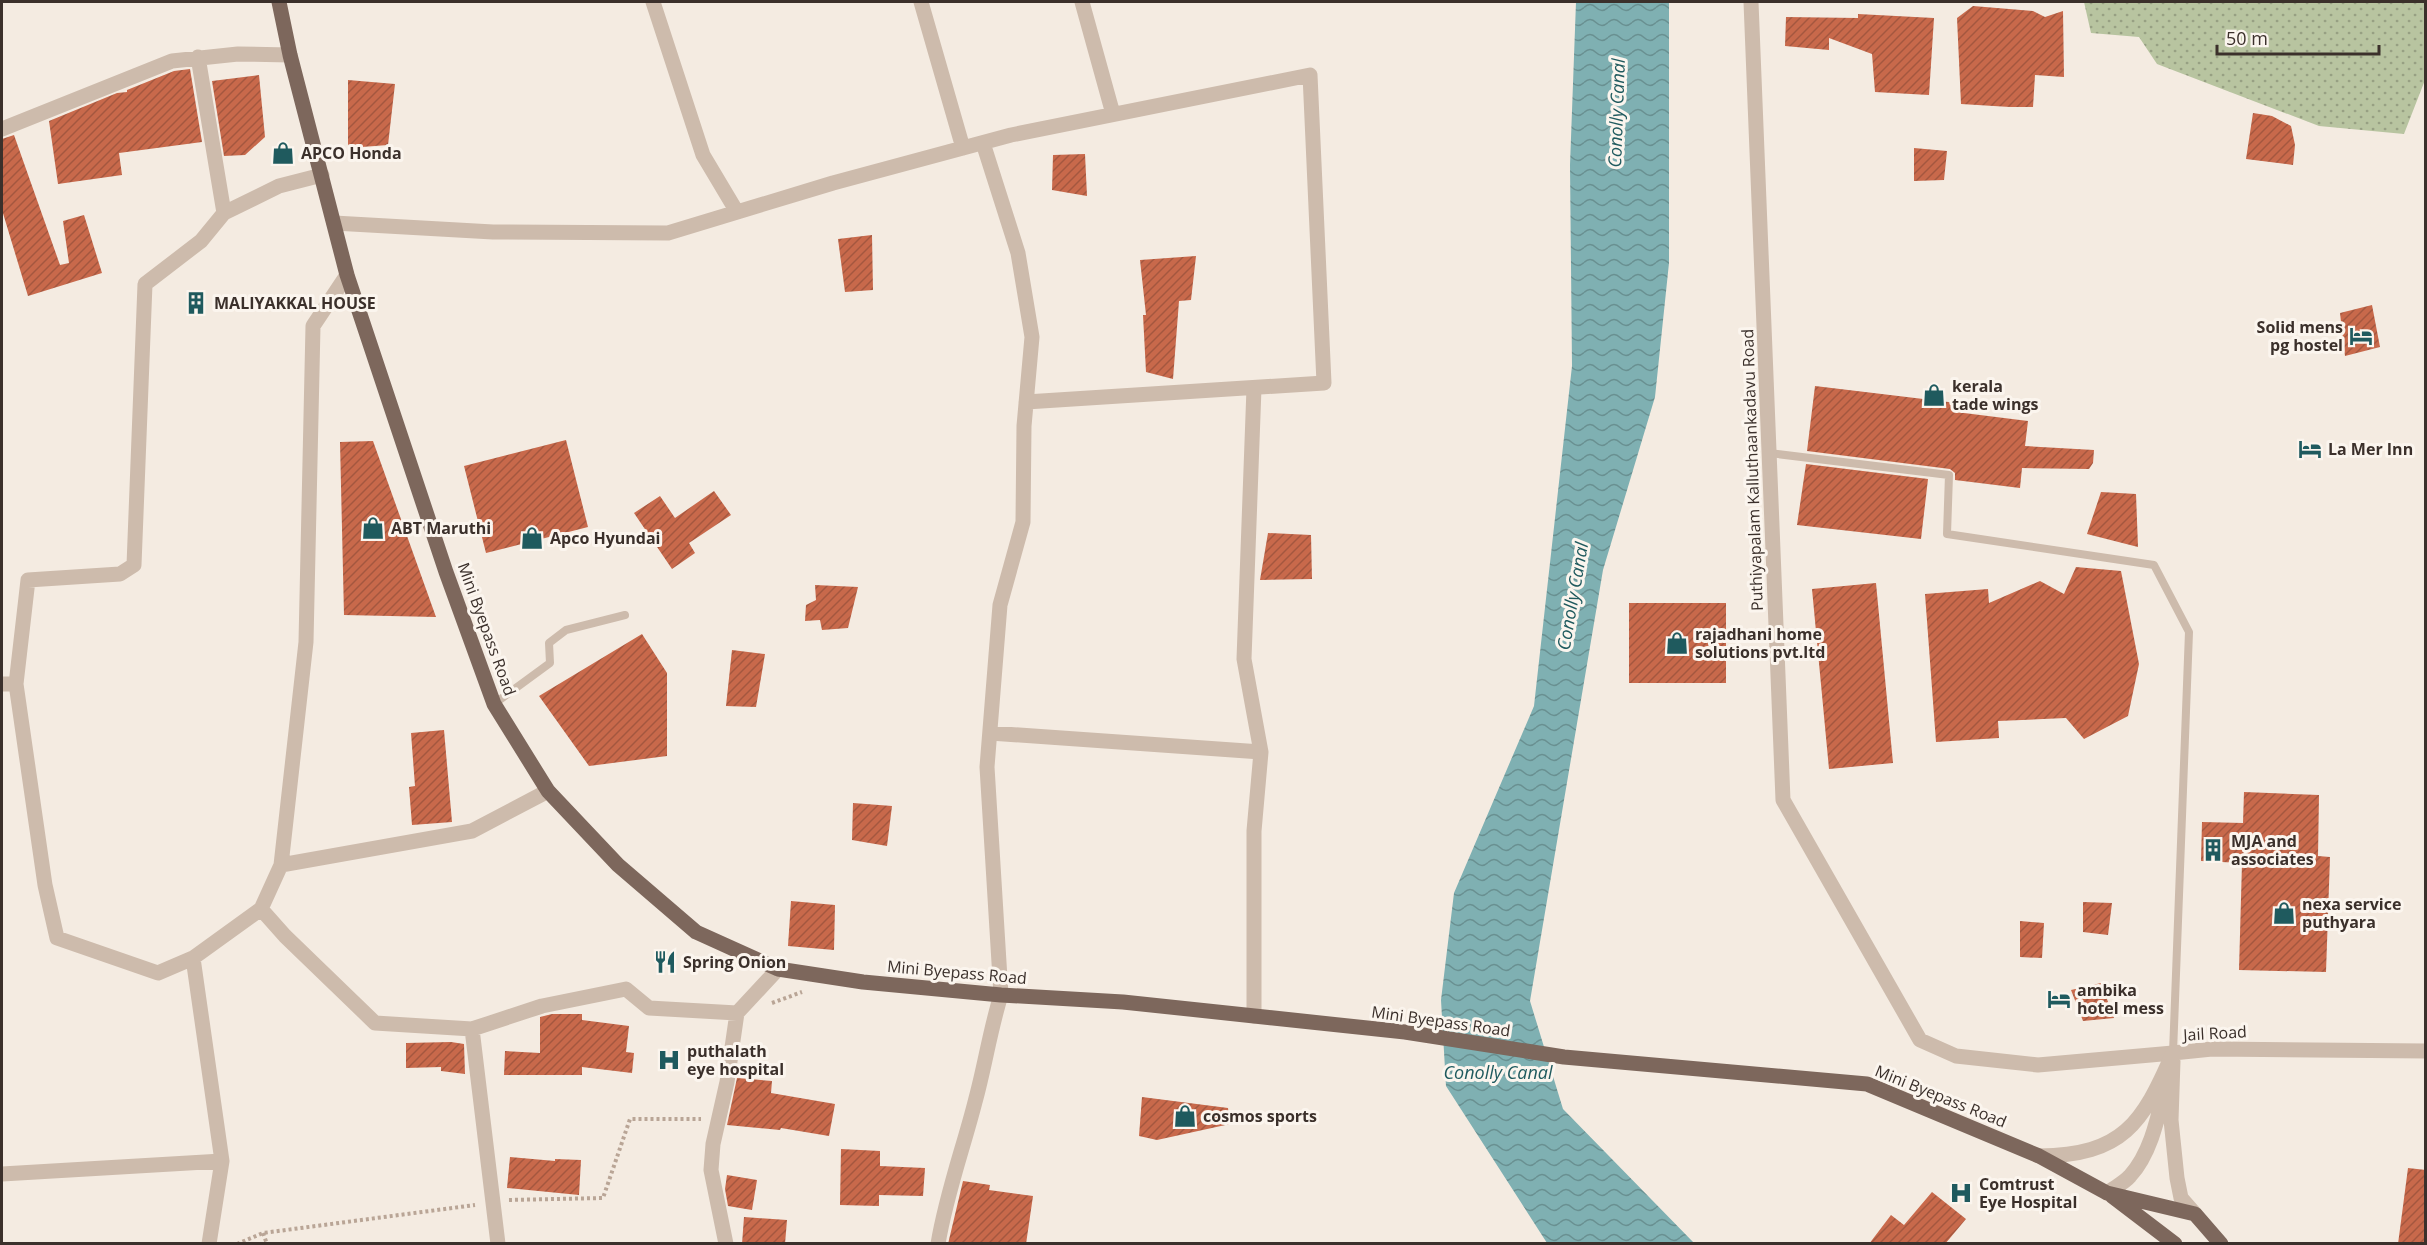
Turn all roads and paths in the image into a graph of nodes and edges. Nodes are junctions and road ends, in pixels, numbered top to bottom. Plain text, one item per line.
1 (279, 2) edge
2 (653, 2) edge
3 (921, 2) edge
4 (1082, 2) edge
5 (1751, 2) edge
6 (290, 55) junction
7 (198, 57) junction
8 (1113, 114) junction
9 (2, 129) edge
10 (983, 143) junction
11 (963, 148) junction
12 (322, 175) junction
13 (737, 212) junction
14 (224, 213) junction
15 (334, 223) junction
16 (347, 275) junction
17 (1254, 388) junction
18 (1026, 402) junction
19 (1769, 453) junction
20 (625, 615) dead end
21 (9, 684) edge
22 (494, 704) junction
23 (990, 733) junction
24 (1261, 752) junction
25 (548, 791) junction
26 (281, 865) junction
27 (261, 909) junction
28 (193, 958) junction
29 (778, 969) junction
30 (805, 992) dead end
31 (1001, 995) junction
32 (765, 1006) dead end
33 (737, 1013) junction
34 (1254, 1016) junction
35 (472, 1029) junction
36 (2426, 1051) edge
37 (2173, 1053) junction
38 (704, 1119) dead end
39 (2039, 1156) junction
40 (222, 1161) junction
41 (2, 1174) edge
42 (2107, 1192) junction
43 (493, 1202) junction
44 (2195, 1214) junction
45 (263, 1233) junction
46 (209, 1244) edge
47 (237, 1244) edge
48 (267, 1244) edge
49 (498, 1244) edge
50 (726, 1244) edge
51 (938, 1244) edge
52 (2175, 1244) edge
53 (2221, 1244) edge

1 - 6 main road, Mini Byepass Road
2 - 13 street
3 - 11 street
4 - 8 street
5 - 19 street, Puthiyapalam Kalluthaankadavu Road
6 - 7 street
6 - 12 main road, Mini Byepass Road
7 - 9 street
7 - 14 street
8 - 10 street
8 - 17 street
10 - 11 street
10 - 18 street
11 - 13 street
12 - 14 street
12 - 15 main road, Mini Byepass Road
13 - 15 street
14 - 21 street
15 - 16 main road, Mini Byepass Road
16 - 22 main road, Mini Byepass Road
16 - 26 street
17 - 18 street
17 - 24 street
18 - 23 street
19 - 37 street, Puthiyapalam Kalluthaankadavu Road
19 - 37 lane
20 - 22 lane
21 - 28 street
22 - 25 main road, Mini Byepass Road
23 - 24 street
23 - 31 street
24 - 34 street
25 - 26 street
25 - 29 main road, Mini Byepass Road
26 - 27 street
27 - 28 street
27 - 35 street
28 - 40 street
29 - 31 main road, Mini Byepass Road
29 - 33 street
30 - 32 path
31 - 34 main road, Mini Byepass Road
31 - 51 street
33 - 35 street
33 - 50 street
34 - 39 main road, Mini Byepass Road
35 - 43 street
36 - 37 street, Jail Road
37 - 39 street
37 - 42 street
37 - 44 street, Jail Road
38 - 43 path
39 - 42 main road, Mini Byepass Road
40 - 41 street
40 - 46 street
42 - 44 main road, Mini Byepass Road
42 - 52 main road
43 - 45 path
43 - 49 street
44 - 53 main road
45 - 47 path
45 - 48 path

